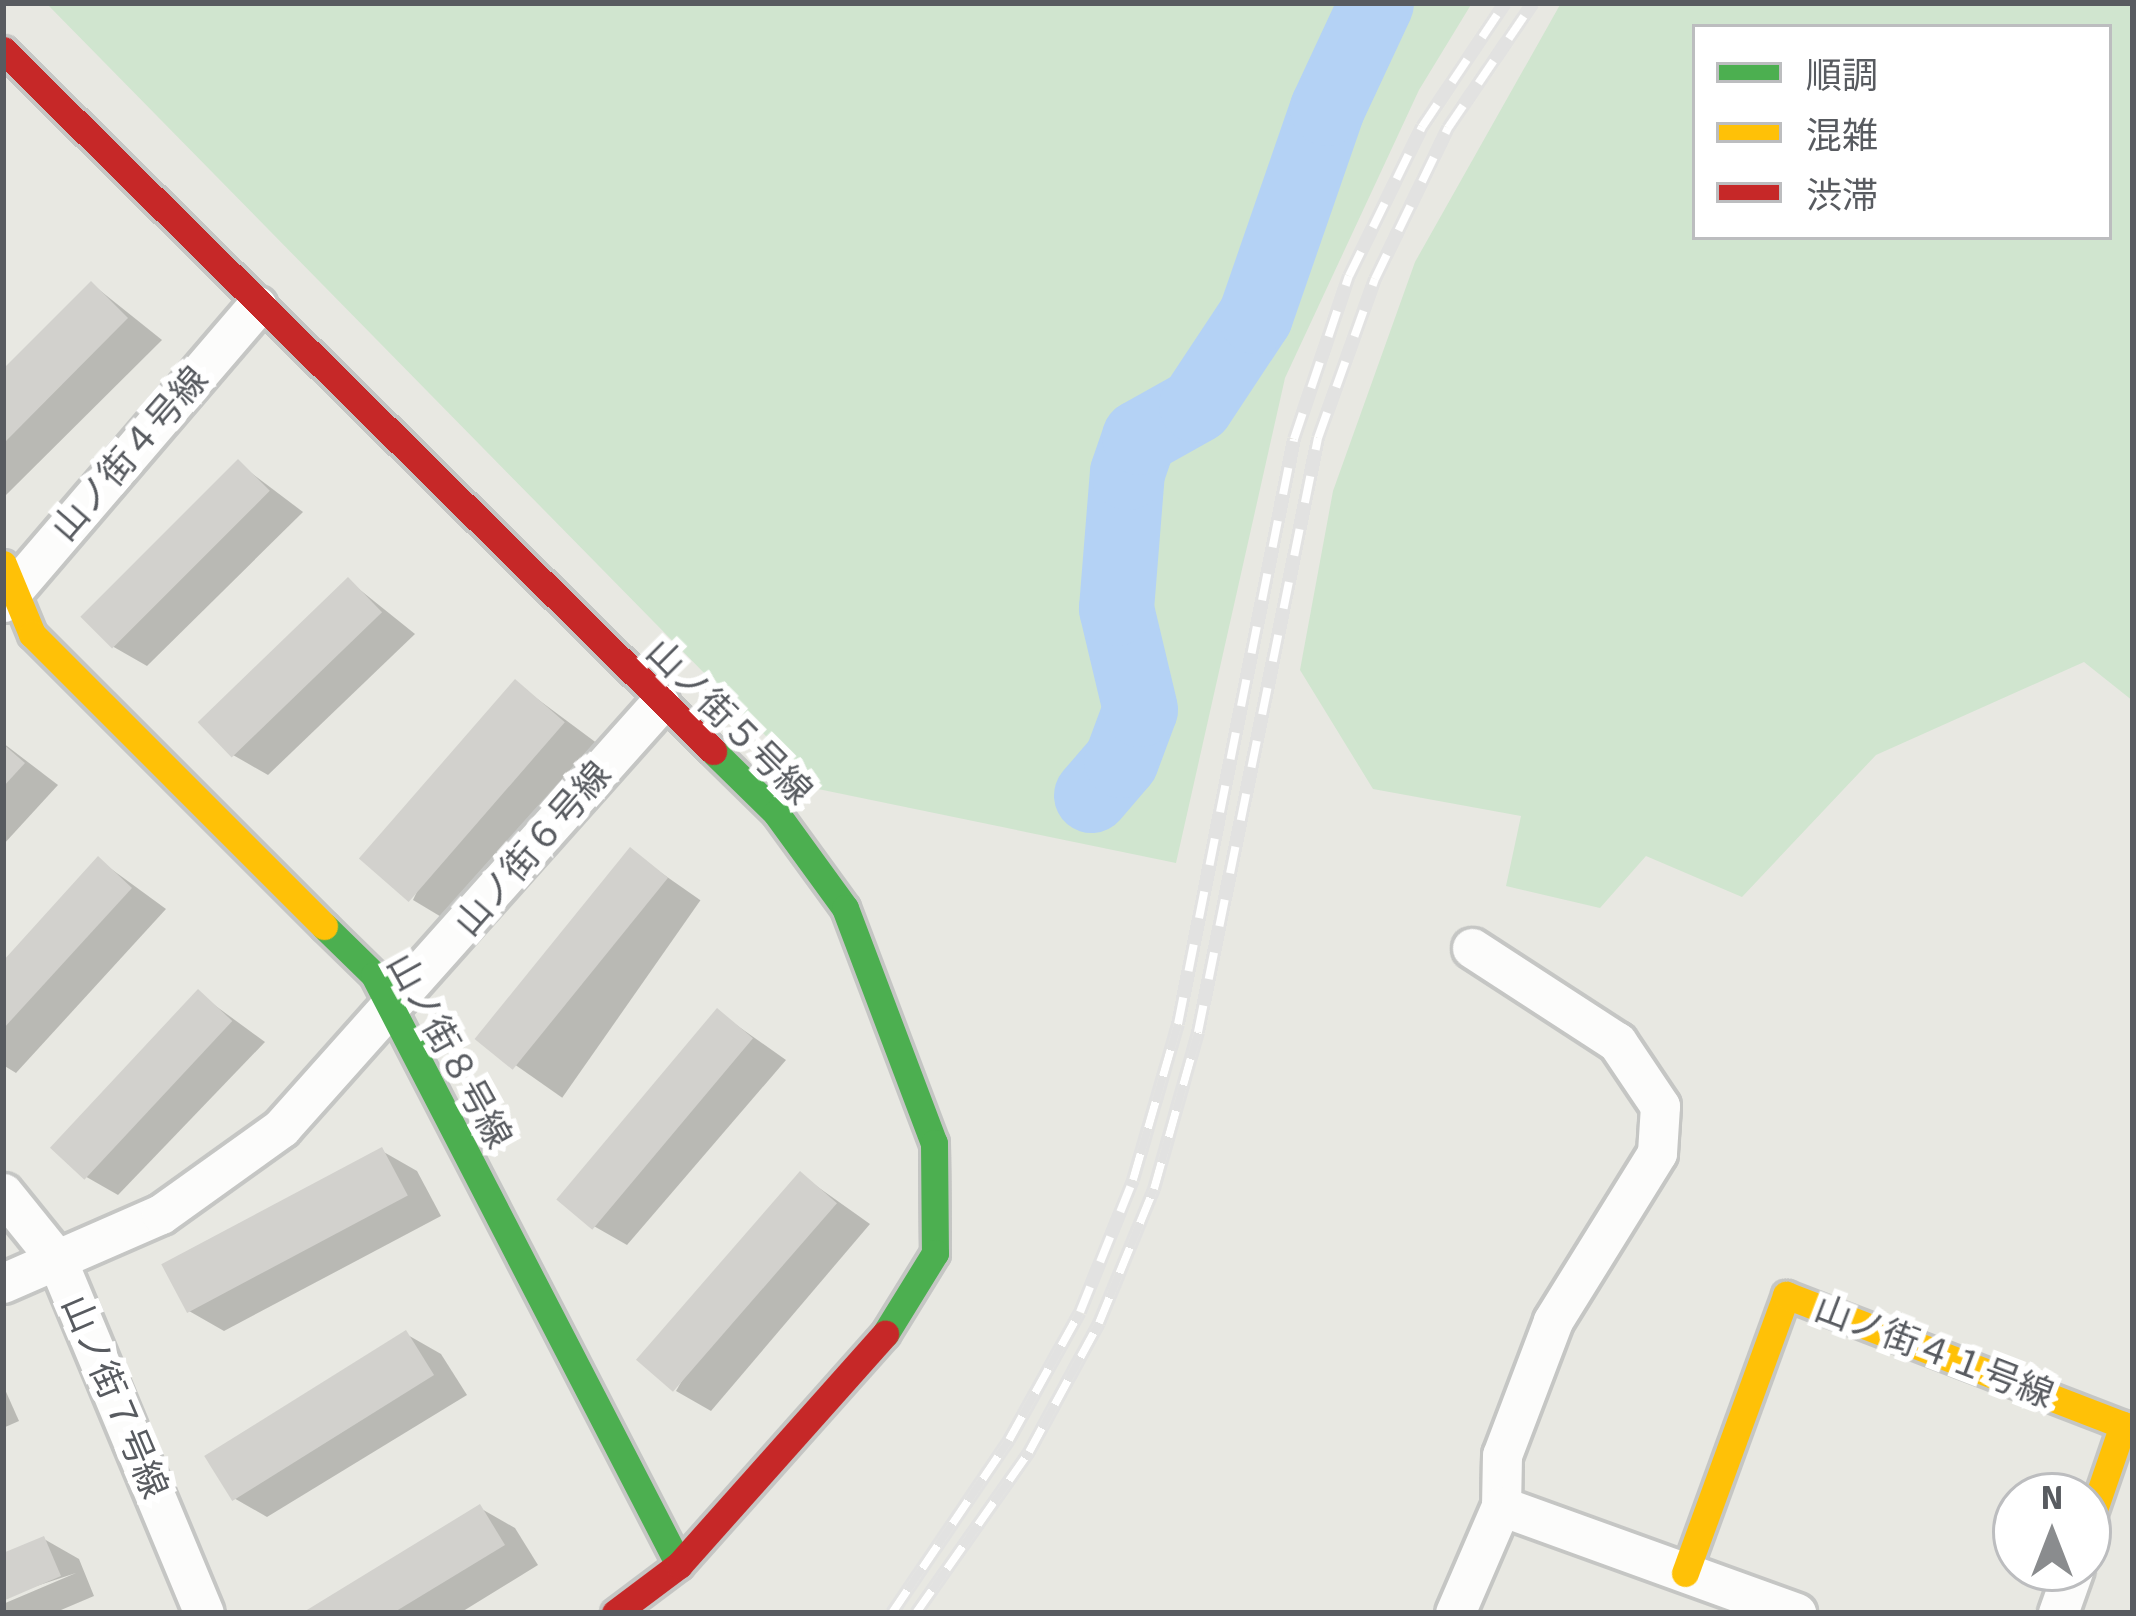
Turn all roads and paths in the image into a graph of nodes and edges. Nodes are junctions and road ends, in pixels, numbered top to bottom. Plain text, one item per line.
1 (3, 50) edge
2 (257, 305) junction
3 (7, 585) edge
4 (660, 703) junction
5 (1472, 948) dead end
6 (393, 1010) junction
7 (3, 1193) edge
8 (57, 1260) junction
9 (3, 1283) edge
10 (2128, 1410) edge
11 (2107, 1472) edge
12 (1501, 1506) junction
13 (679, 1565) junction
14 (1685, 1573) junction
15 (204, 1613) edge
16 (616, 1613) edge
17 (1455, 1613) edge
18 (1796, 1613) edge

1 - 2 street, 山ノ街５号線
2 - 3 street, 山ノ街４号線
2 - 4 street, 山ノ街５号線
3 - 6 street, 山ノ街８号線
4 - 6 street, 山ノ街６号線
4 - 13 street, 山ノ街５号線
5 - 12 street
6 - 8 street, 山ノ街６号線
6 - 13 street, 山ノ街８号線
7 - 8 street, 山ノ街７号線
8 - 9 street, 山ノ街６号線
8 - 15 street, 山ノ街７号線
10 - 11 street, 山ノ街４１号線
10 - 14 street, 山ノ街４１号線
12 - 14 street
12 - 17 street
13 - 16 street, 山ノ街５号線
14 - 18 street

